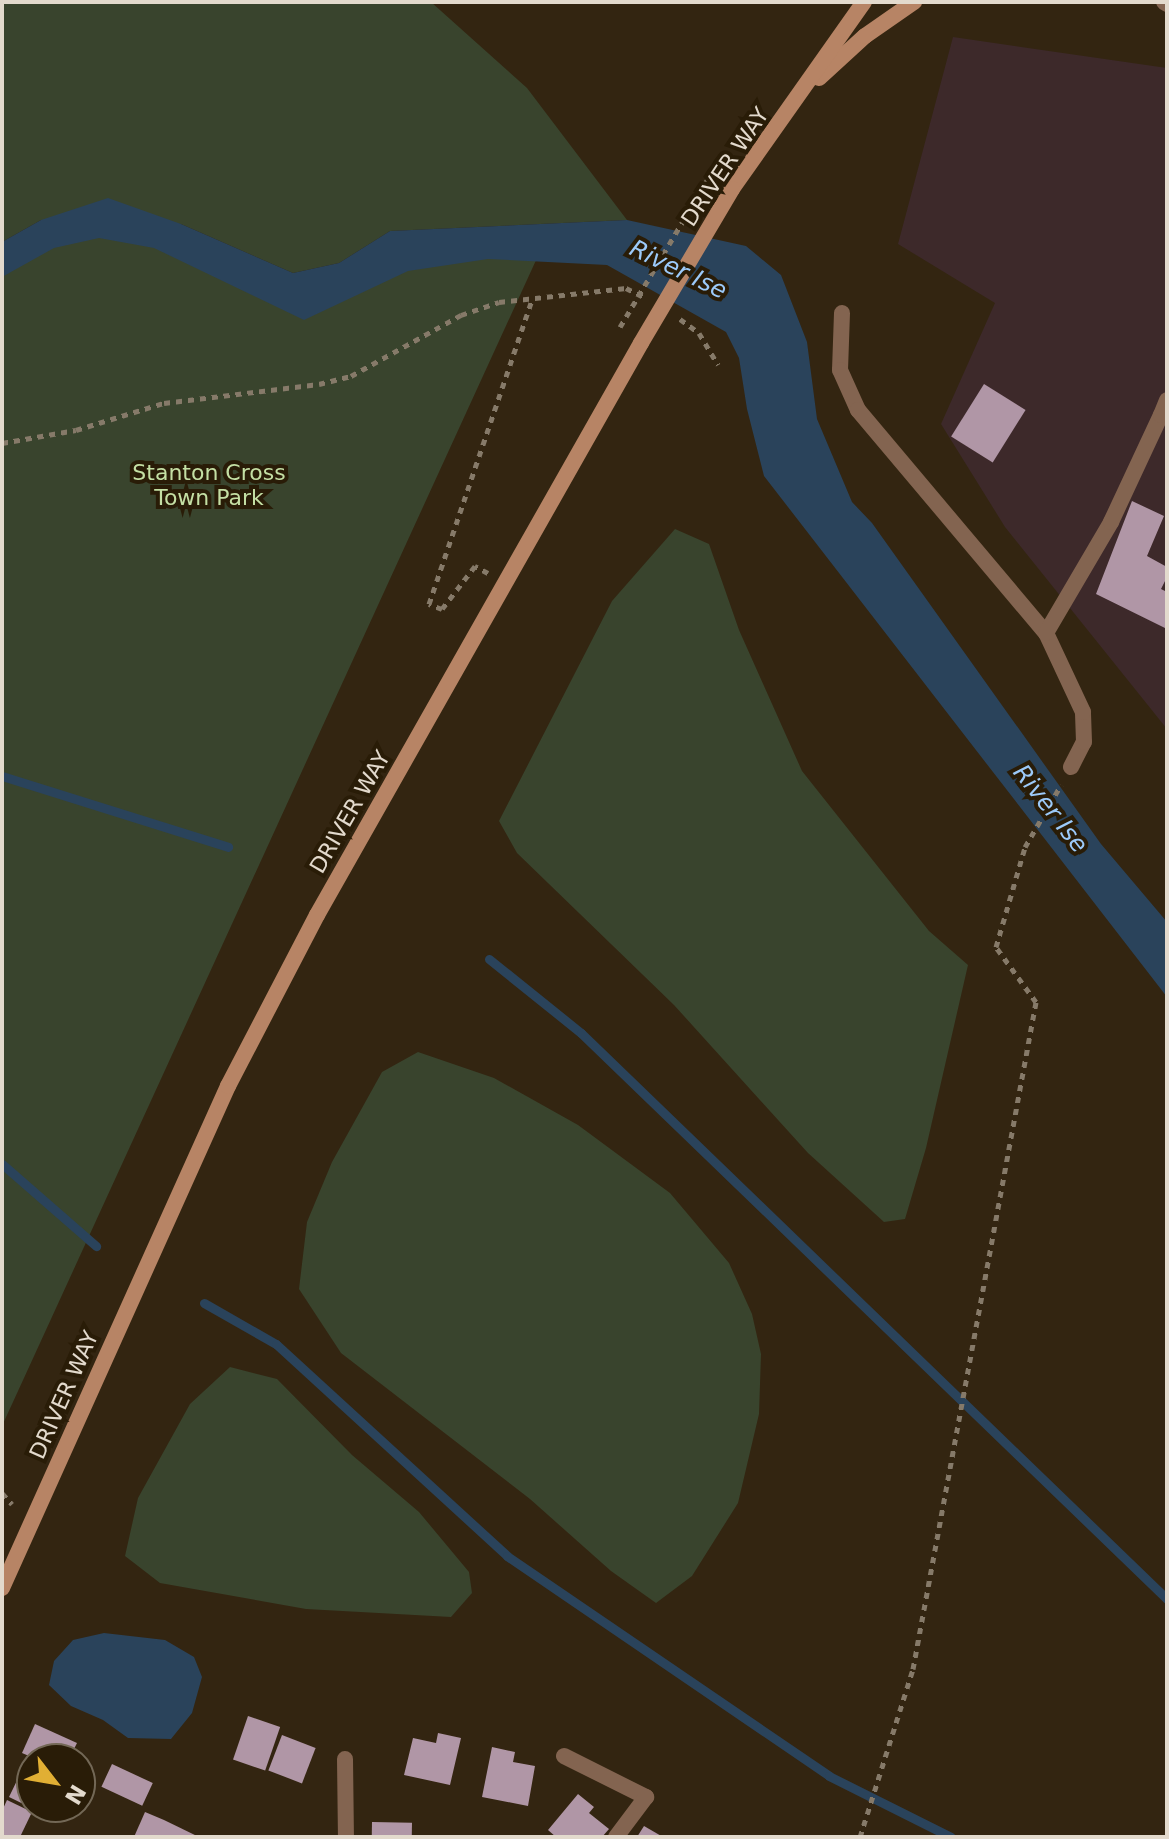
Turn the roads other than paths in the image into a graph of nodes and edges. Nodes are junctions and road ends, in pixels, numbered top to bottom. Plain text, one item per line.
1 (864, 2) edge
2 (914, 2) edge
3 (803, 93) junction
4 (842, 313) dead end
5 (1164, 408) edge
6 (1046, 633) junction
7 (1071, 767) road end
8 (2, 1588) edge
9 (564, 1756) dead end
10 (345, 1759) dead end
11 (346, 1837) edge
12 (616, 1837) edge

1 - 3 main road, DRIVER WAY
2 - 3 main road, DRIVER WAY
3 - 8 main road, DRIVER WAY, bridge
4 - 6 street
5 - 6 street
6 - 7 street
9 - 12 street
10 - 11 street

